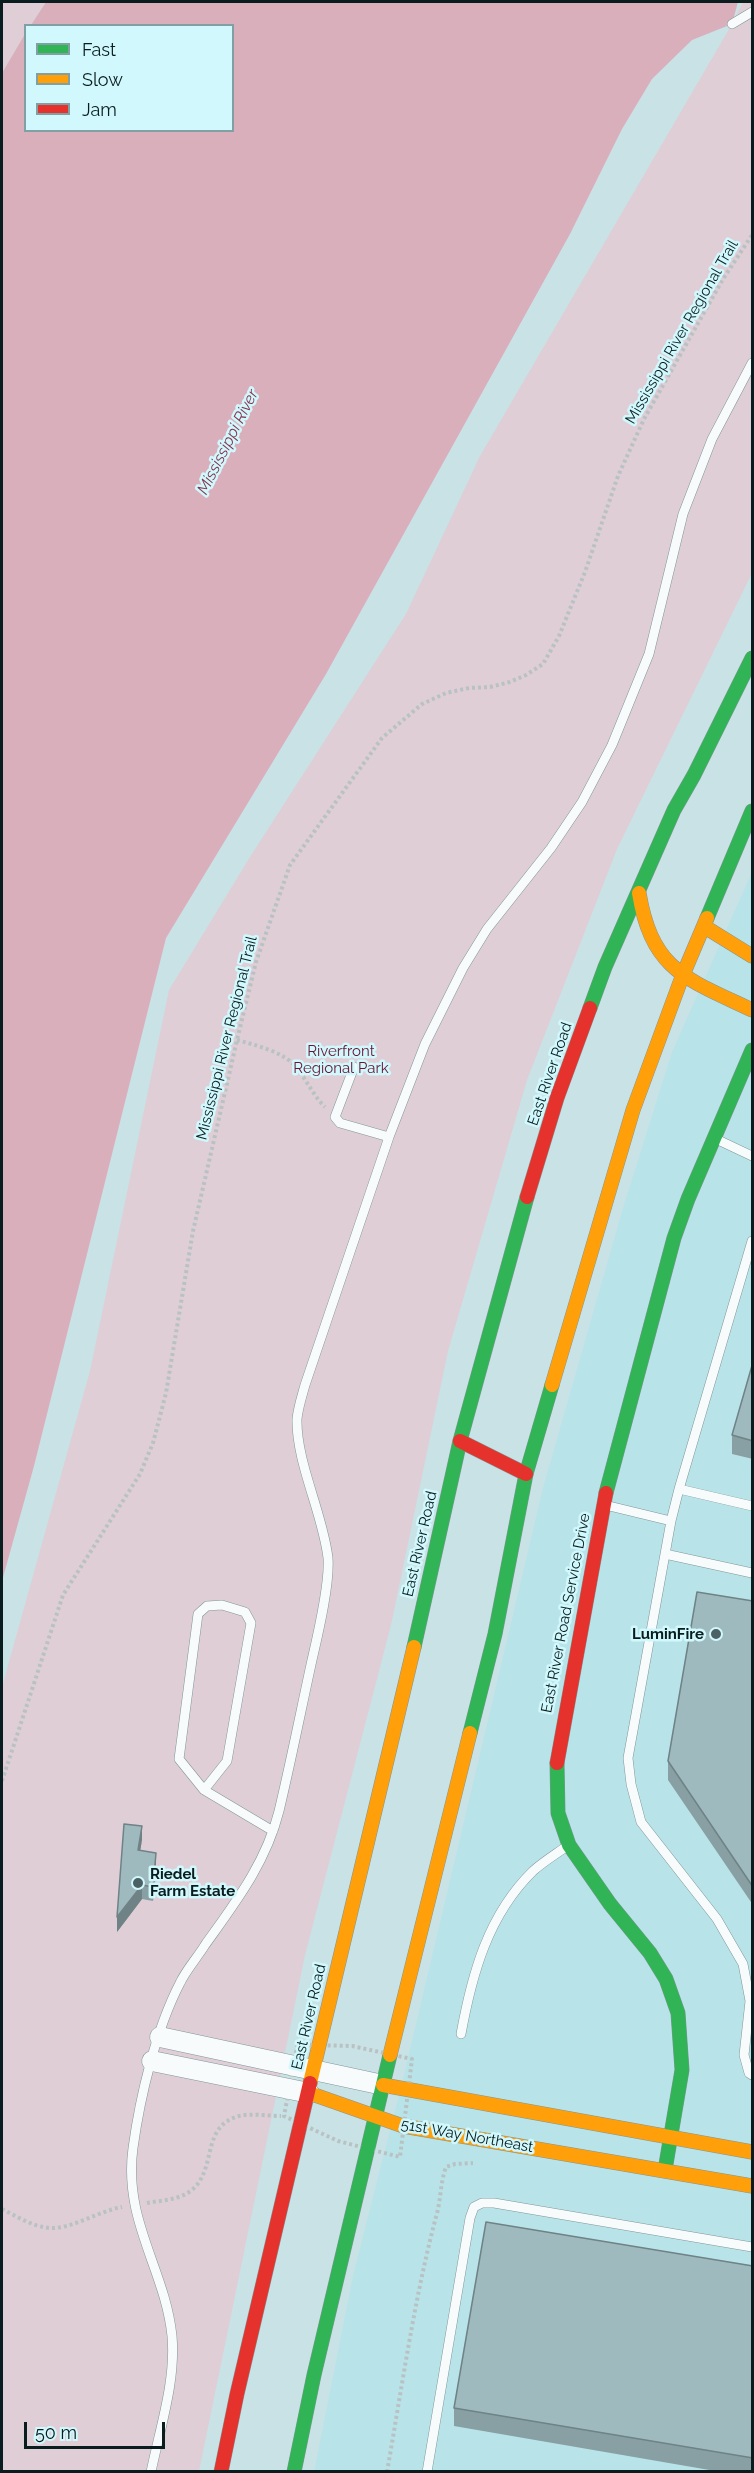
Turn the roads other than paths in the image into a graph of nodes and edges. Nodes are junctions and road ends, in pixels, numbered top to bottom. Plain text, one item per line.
1 (753, 12) edge
2 (732, 24) dead end
3 (753, 363) edge
4 (753, 658) edge
5 (753, 811) edge
6 (639, 893) junction
7 (705, 927) junction
8 (753, 956) edge
9 (682, 977) junction
10 (753, 1010) edge
11 (753, 1050) edge
12 (354, 1067) dead end
13 (390, 1137) junction
14 (714, 1138) junction
15 (753, 1156) edge
16 (753, 1241) edge
17 (460, 1441) junction
18 (526, 1474) junction
19 (679, 1489) junction
20 (603, 1505) junction
21 (753, 1506) edge
22 (672, 1521) junction
23 (665, 1554) junction
24 (753, 1573) edge
25 (204, 1790) junction
26 (273, 1831) junction
27 (569, 1845) junction
28 (461, 2034) dead end
29 (160, 2037) junction
30 (152, 2061) junction
31 (314, 2069) junction
32 (753, 2075) edge
33 (383, 2085) junction
34 (309, 2093) junction
35 (375, 2117) junction
36 (672, 2136) junction
37 (753, 2152) edge
38 (665, 2170) junction
39 (753, 2186) edge
40 (753, 2247) edge
41 (151, 2472) edge
42 (221, 2472) edge
43 (294, 2472) edge
44 (427, 2472) edge

1 - 2 lane
3 - 13 lane
4 - 6 street, East River Road
5 - 7 street
6 - 9 street
6 - 17 street, East River Road
7 - 8 street
7 - 9 street
9 - 10 street
9 - 18 street
11 - 14 street, East River Road Service Drive
12 - 13 lane
13 - 26 lane
14 - 15 lane
14 - 20 street, East River Road Service Drive
16 - 19 lane
17 - 18 street
17 - 31 street, East River Road
18 - 33 street
19 - 21 lane
19 - 22 lane
20 - 22 lane
20 - 27 street, East River Road Service Drive
22 - 23 lane
23 - 24 lane
23 - 32 lane
25 - 25 lane
25 - 26 lane
26 - 29 lane
27 - 28 lane
27 - 36 street, East River Road Service Drive
29 - 30 lane
29 - 31 street
30 - 34 street, 51st Way Northeast
30 - 41 lane
31 - 33 street
31 - 34 street, East River Road
33 - 35 street
33 - 36 street
34 - 35 street, 51st Way Northeast
34 - 42 street, East River Road
35 - 38 street, 51st Way Northeast
35 - 43 street
36 - 37 street
36 - 38 street, East River Road Service Drive
38 - 39 street, 51st Way Northeast
40 - 44 lane

